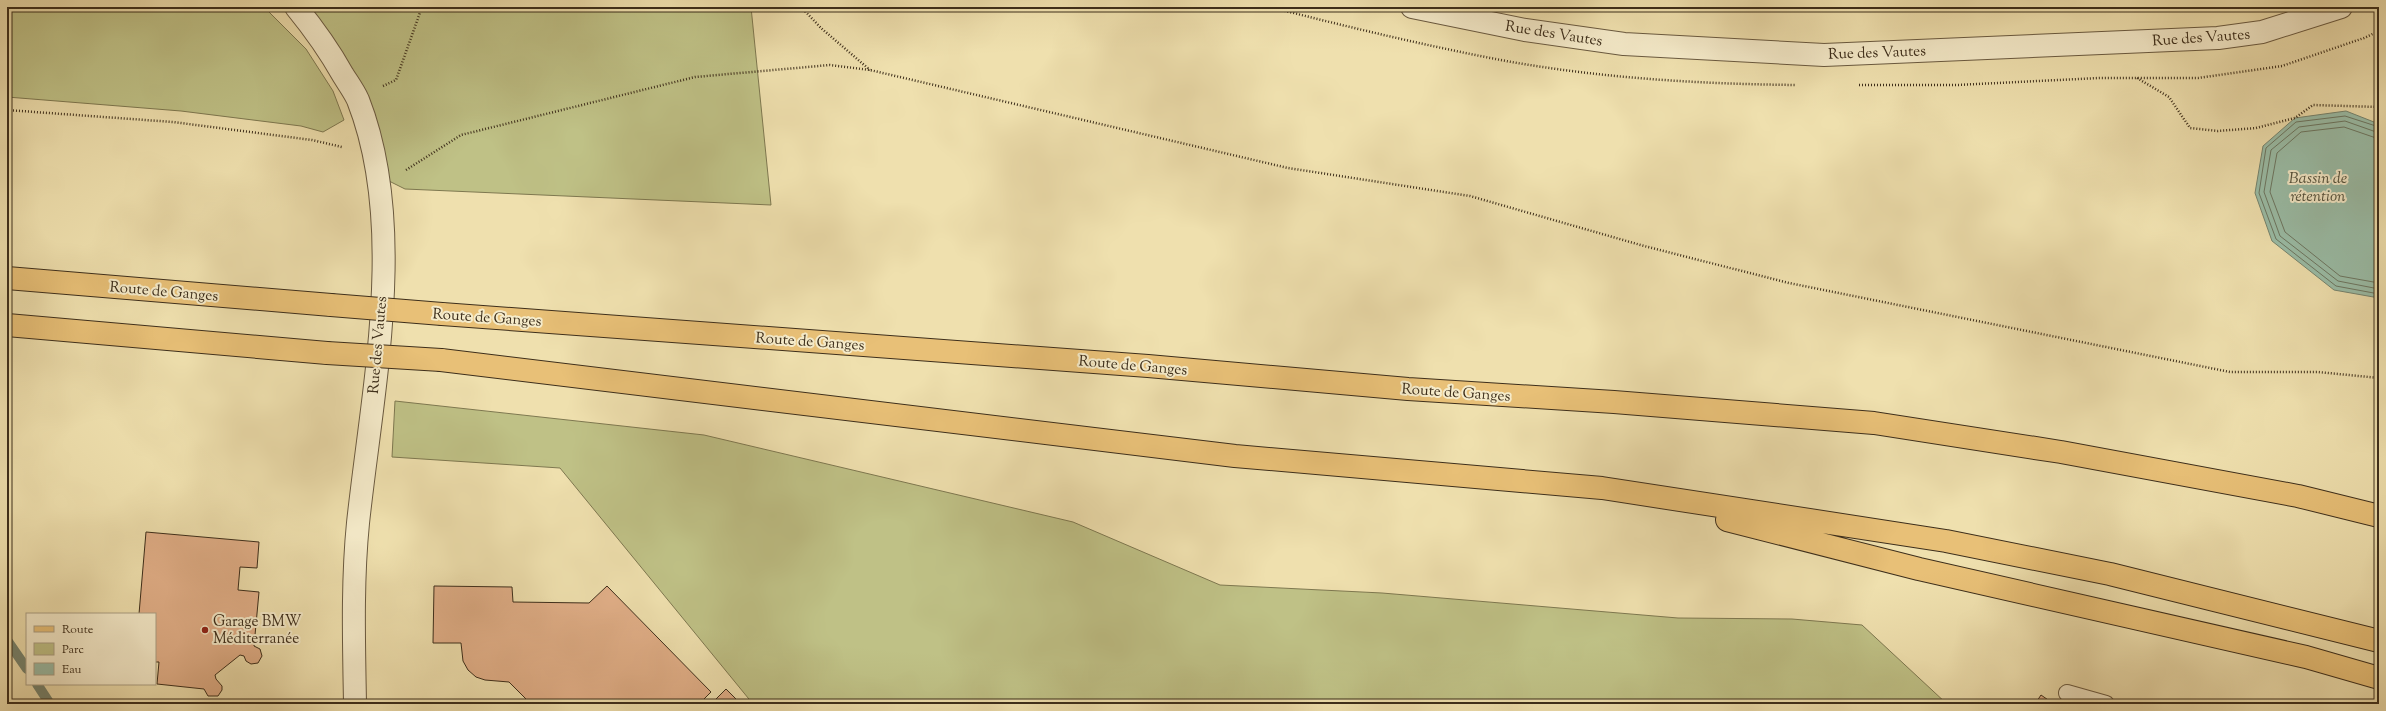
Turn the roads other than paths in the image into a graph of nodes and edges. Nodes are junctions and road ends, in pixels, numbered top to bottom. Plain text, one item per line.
1 (296, 7) edge
2 (1412, 7) edge
3 (2341, 7) edge
4 (7, 278) edge
5 (7, 325) edge
6 (1602, 488) junction
7 (2379, 516) edge
8 (2379, 641) edge
9 (2379, 678) edge
10 (2067, 693) dead end
11 (355, 704) edge
12 (2106, 704) edge

1 - 11 street, Rue des Vautes
2 - 3 street, Rue des Vautes
4 - 7 main road, Route de Ganges, bridge
5 - 6 main road, bridge
6 - 8 main road
6 - 9 main road
10 - 12 lane

